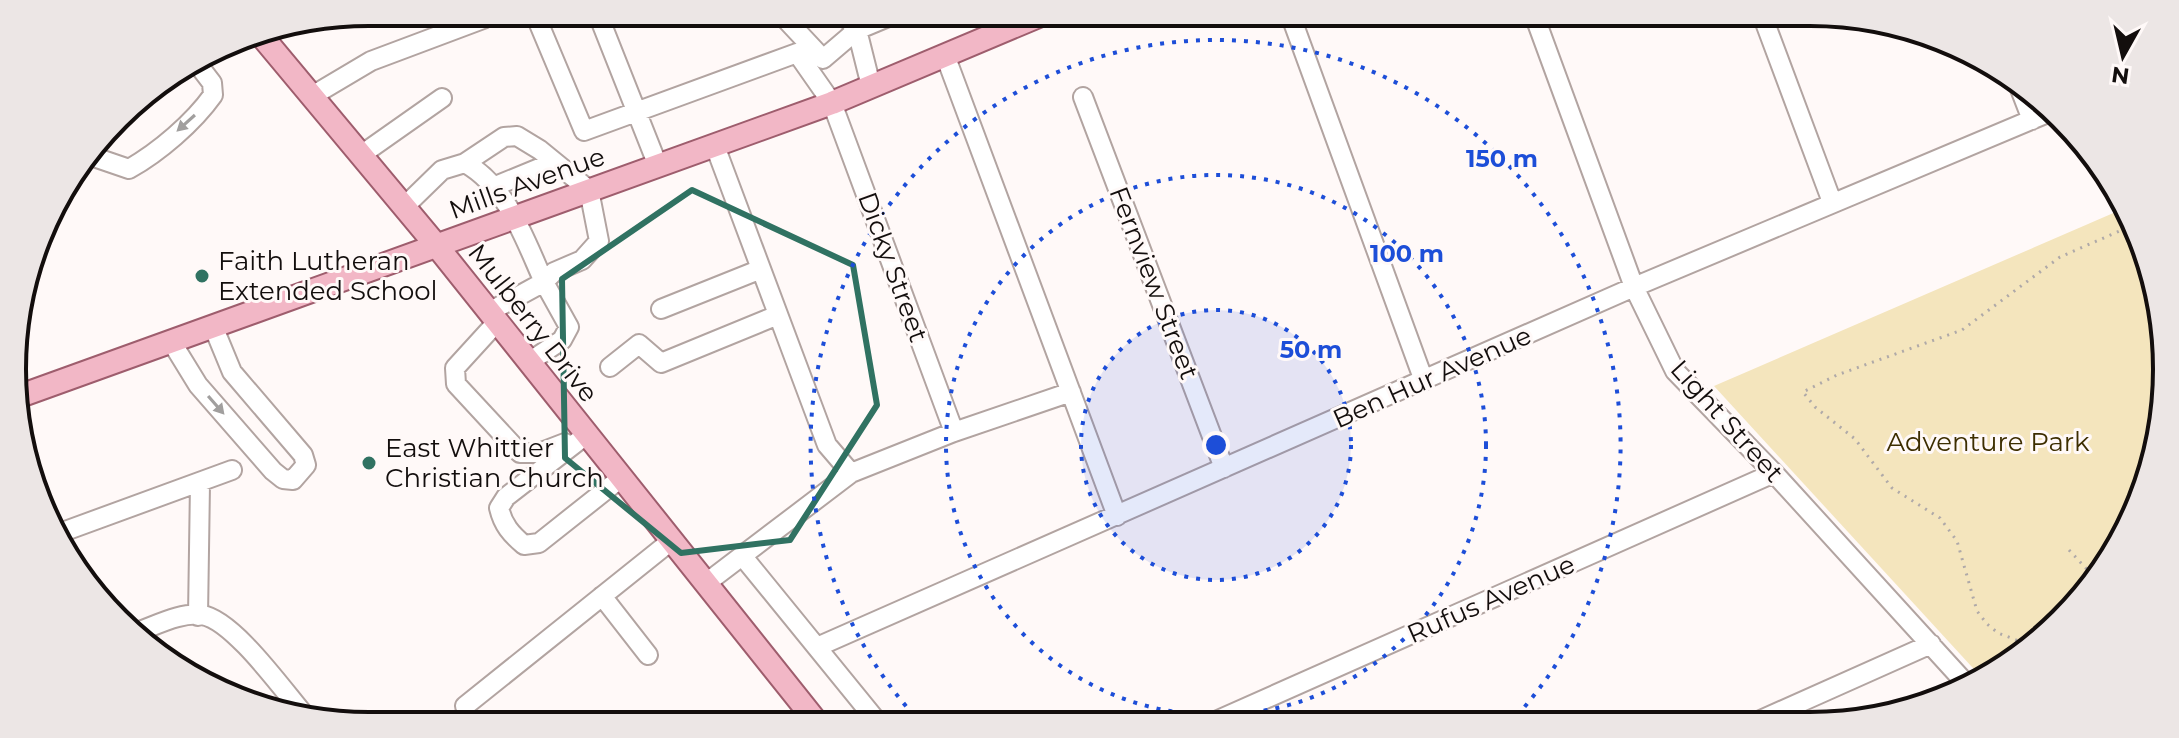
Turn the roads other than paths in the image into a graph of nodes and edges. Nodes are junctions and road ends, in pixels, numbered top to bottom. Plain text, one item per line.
1 (464, 26) edge
2 (540, 26) edge
3 (602, 26) edge
4 (792, 26) edge
5 (854, 26) edge
6 (867, 26) edge
7 (1014, 26) edge
8 (1294, 26) edge
9 (1538, 26) edge
10 (1766, 26) edge
11 (857, 30) junction
12 (267, 42) edge
13 (945, 55) junction
14 (202, 69) edge
15 (871, 86) junction
16 (312, 96) junction
17 (1083, 97) dead end
18 (442, 98) dead end
19 (2025, 102) edge
20 (832, 103) junction
21 (635, 111) junction
22 (2041, 116) edge
23 (2032, 120) junction
24 (715, 146) junction
25 (361, 155) junction
26 (98, 158) edge
27 (554, 162) junction
28 (465, 163) junction
29 (658, 166) junction
30 (493, 187) junction
31 (589, 190) junction
32 (1832, 202) junction
33 (404, 207) junction
34 (515, 217) junction
35 (436, 245) junction
36 (761, 269) junction
37 (544, 282) junction
38 (1634, 287) junction
39 (661, 309) dead end
40 (778, 315) junction
41 (493, 317) junction
42 (213, 326) junction
43 (171, 341) junction
44 (529, 362) junction
45 (610, 367) dead end
46 (1424, 381) junction
47 (1071, 392) junction
48 (27, 393) edge
49 (954, 432) junction
50 (586, 435) junction
51 (1224, 468) junction
52 (232, 470) dead end
53 (851, 473) junction
54 (1774, 473) junction
55 (621, 478) junction
56 (200, 484) junction
57 (1117, 516) junction
58 (67, 531) edge
59 (671, 541) junction
60 (744, 558) junction
61 (705, 584) junction
62 (602, 596) junction
63 (198, 616) junction
64 (145, 629) edge
65 (1931, 644) junction
66 (817, 647) junction
67 (648, 655) dead end
68 (1961, 678) edge
69 (294, 703) edge
70 (465, 706) dead end
71 (808, 712) edge
72 (870, 712) edge
73 (1236, 712) edge
74 (1779, 712) edge

1 - 16 street
2 - 21 street
3 - 21 street
4 - 11 street
5 - 11 street
6 - 11 street
7 - 13 main road, Mills Avenue
8 - 46 street
9 - 38 street, Light Street
10 - 32 street
11 - 15 street
12 - 16 main road, Mulberry Drive
13 - 15 main road, Mills Avenue
13 - 47 street
14 -> 26 street
15 - 20 main road, Mills Avenue
16 - 25 main road, Mulberry Drive
17 - 51 street, Fernview Street
18 - 25 street
19 - 23 street
20 - 21 street, Dicky Street
20 - 24 main road, Mills Avenue
20 - 49 street, Dicky Street
21 - 29 street
22 - 23 street, Ben Hur Avenue
23 - 32 street, Ben Hur Avenue
24 - 29 main road, Mills Avenue
24 - 36 street
25 - 33 main road, Mulberry Drive
27 - 28 street
27 - 30 street
27 - 31 street
28 - 30 street
28 - 33 street
29 - 31 main road, Mills Avenue
30 - 34 street
31 - 34 main road, Mills Avenue
31 - 37 street
32 - 38 street, Ben Hur Avenue
33 - 35 main road, Mulberry Drive
34 - 35 main road, Mills Avenue
34 - 37 street
35 - 41 main road, Mulberry Drive
35 - 42 main road, Mills Avenue
36 - 39 street
36 - 40 street
37 - 41 street
37 - 44 street
38 - 46 street, Ben Hur Avenue
38 - 54 street, Light Street
40 - 45 street
40 - 53 street
41 - 44 main road, Mulberry Drive
41 - 50 street
42 - 43 main road, Mills Avenue
43 -> 42 street
43 - 48 main road, Mills Avenue
44 - 50 main road, Mulberry Drive
46 - 51 street, Ben Hur Avenue
47 - 49 street
47 - 57 street
49 - 53 street
50 - 55 main road, Mulberry Drive
50 - 55 street
51 - 57 street, Ben Hur Avenue
52 - 56 street
53 - 60 street
54 - 65 street, Light Street
54 - 73 street, Rufus Avenue
55 - 59 main road, Mulberry Drive
56 - 58 street
56 - 63 street
57 - 66 street, Ben Hur Avenue
59 - 61 main road, Mulberry Drive
59 - 62 street
60 - 61 street
60 - 66 street
61 - 71 main road, Mulberry Drive
62 - 67 street
62 - 70 street
63 - 64 street
63 - 69 street
65 - 68 street, Light Street
65 - 74 street
66 - 72 street

